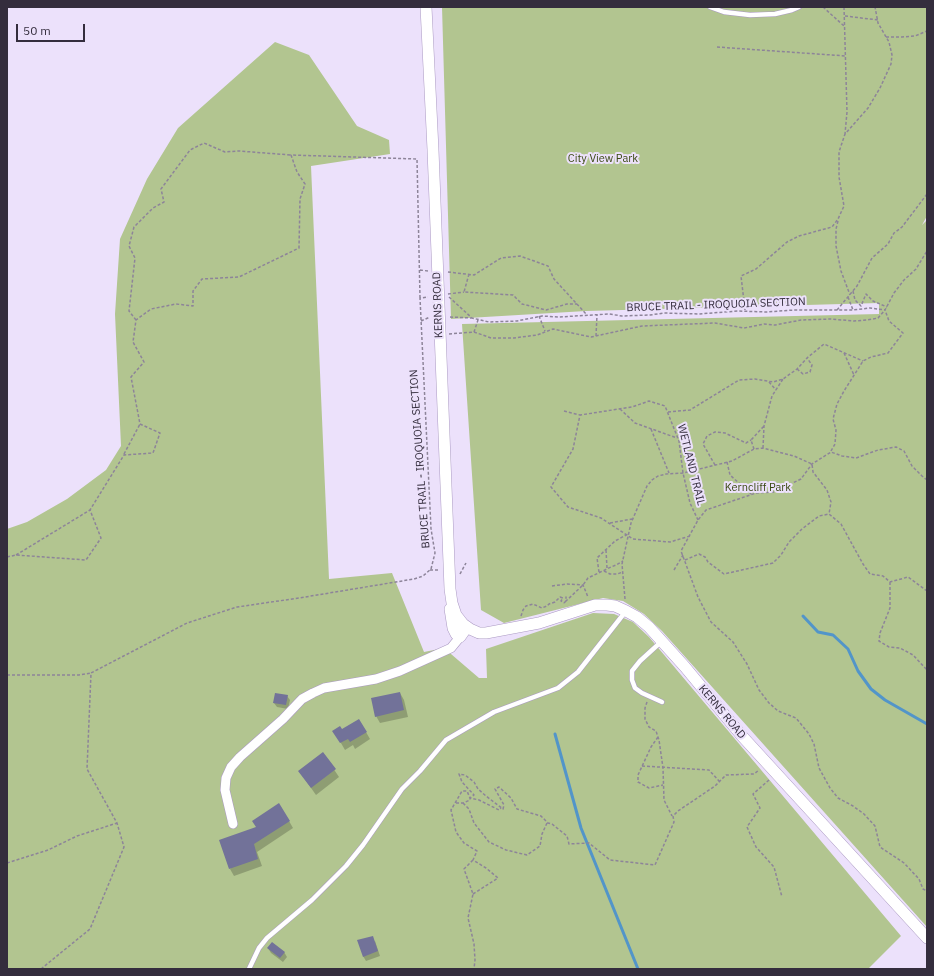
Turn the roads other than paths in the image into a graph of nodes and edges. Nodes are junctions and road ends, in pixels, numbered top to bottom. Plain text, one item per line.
1 (426, 7) edge
2 (710, 7) edge
3 (799, 7) edge
4 (452, 603) junction
5 (626, 610) junction
6 (467, 627) junction
7 (460, 637) junction
8 (662, 641) junction
9 (662, 702) dead end
10 (233, 824) dead end
11 (927, 938) edge
12 (249, 969) edge

1 - 4 street, KERNS ROAD
2 - 3 lane
4 - 6 street, KERNS ROAD
4 - 7 street, KERNS ROAD
5 - 6 street, KERNS ROAD
5 - 8 street, KERNS ROAD
5 - 12 lane
6 - 7 street
7 - 10 street
8 - 9 lane
8 - 11 street, KERNS ROAD

